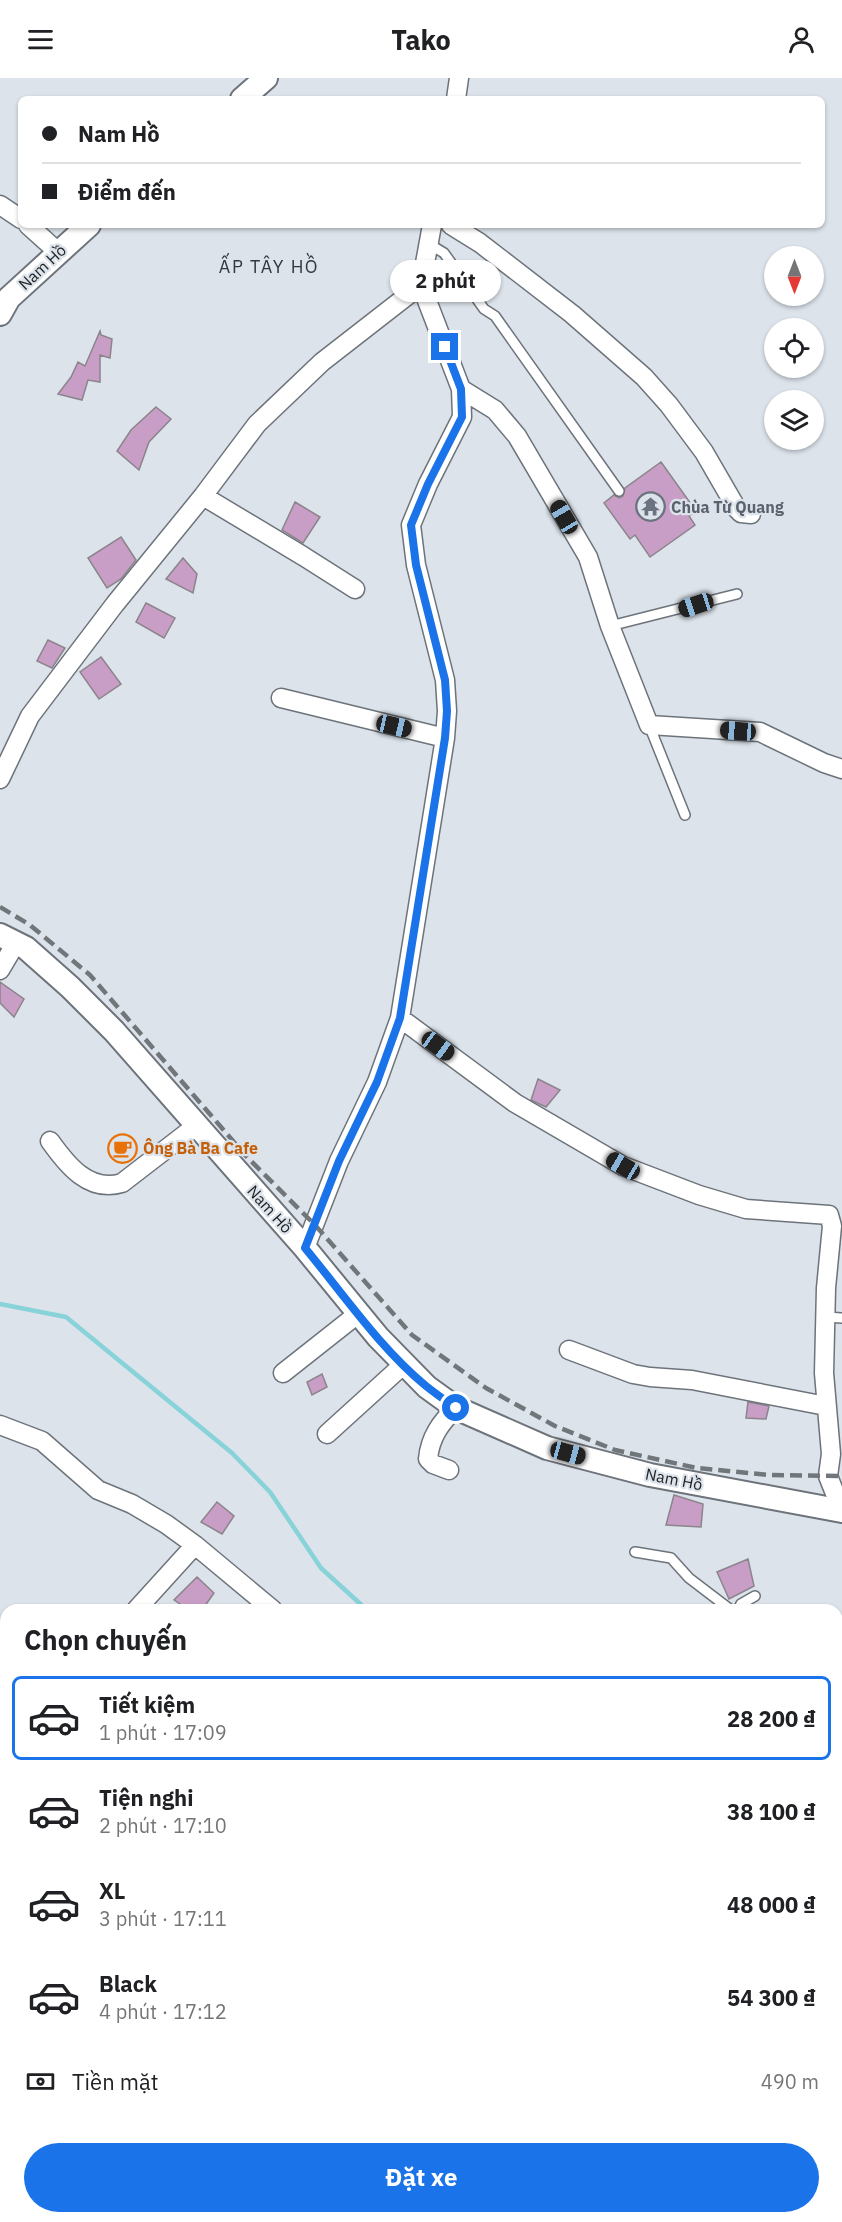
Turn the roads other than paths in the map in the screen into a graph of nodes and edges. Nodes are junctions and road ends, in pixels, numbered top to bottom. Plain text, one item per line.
1 (266, 78) edge
2 (459, 78) edge
3 (245, 96) edge
4 (456, 96) edge
5 (0, 205) edge
6 (18, 217) edge
7 (31, 228) edge
8 (86, 228) edge
9 (432, 228) edge
10 (456, 228) edge
11 (429, 244) junction
12 (58, 252) junction
13 (421, 285) junction
14 (0, 314) edge
15 (461, 389) junction
16 (619, 491) dead end
17 (202, 496) junction
18 (751, 514) dead end
19 (355, 589) dead end
20 (737, 594) dead end
21 (610, 626) junction
22 (281, 698) dead end
23 (649, 725) junction
24 (445, 738) junction
25 (842, 770) edge
26 (0, 779) edge
27 (685, 815) dead end
28 (8, 939) edge
29 (0, 970) edge
30 (400, 1018) junction
31 (196, 1125) junction
32 (50, 1141) dead end
33 (305, 1248) junction
34 (359, 1314) junction
35 (834, 1318) edge
36 (569, 1350) dead end
37 (404, 1365) junction
38 (283, 1373) dead end
39 (826, 1406) junction
40 (456, 1408) junction
41 (0, 1425) edge
42 (327, 1434) dead end
43 (449, 1470) dead end
44 (842, 1511) edge
45 (195, 1545) junction
46 (635, 1552) dead end
47 (755, 1596) dead end
48 (141, 1604) edge
49 (266, 1604) edge
50 (723, 1604) edge
51 (741, 1604) edge

1 - 3 street
2 - 4 street
5 - 6 street
7 - 12 street
8 - 12 street, Nam Hồ
9 - 11 street
10 - 18 street
11 - 13 street
11 - 16 lane
12 - 14 street, Nam Hồ
13 - 15 street
13 - 17 street
15 - 21 street
15 - 24 street
17 - 19 street
17 - 26 street
20 - 21 lane
21 - 23 street
22 - 24 street
23 - 25 street
23 - 27 lane
24 - 30 street
28 - 29 street
28 - 31 street, Nam Hồ
30 - 33 street
30 - 35 street
31 - 32 street
31 - 33 street, Nam Hồ
33 - 34 street, Nam Hồ
34 - 37 street, Nam Hồ
34 - 38 street
35 - 39 street
36 - 39 street
37 - 40 street, Nam Hồ
37 - 42 street
39 - 44 street
40 - 43 street
40 - 44 street, Nam Hồ
41 - 45 street
45 - 48 street
45 - 49 street
46 - 50 lane
47 - 51 lane

